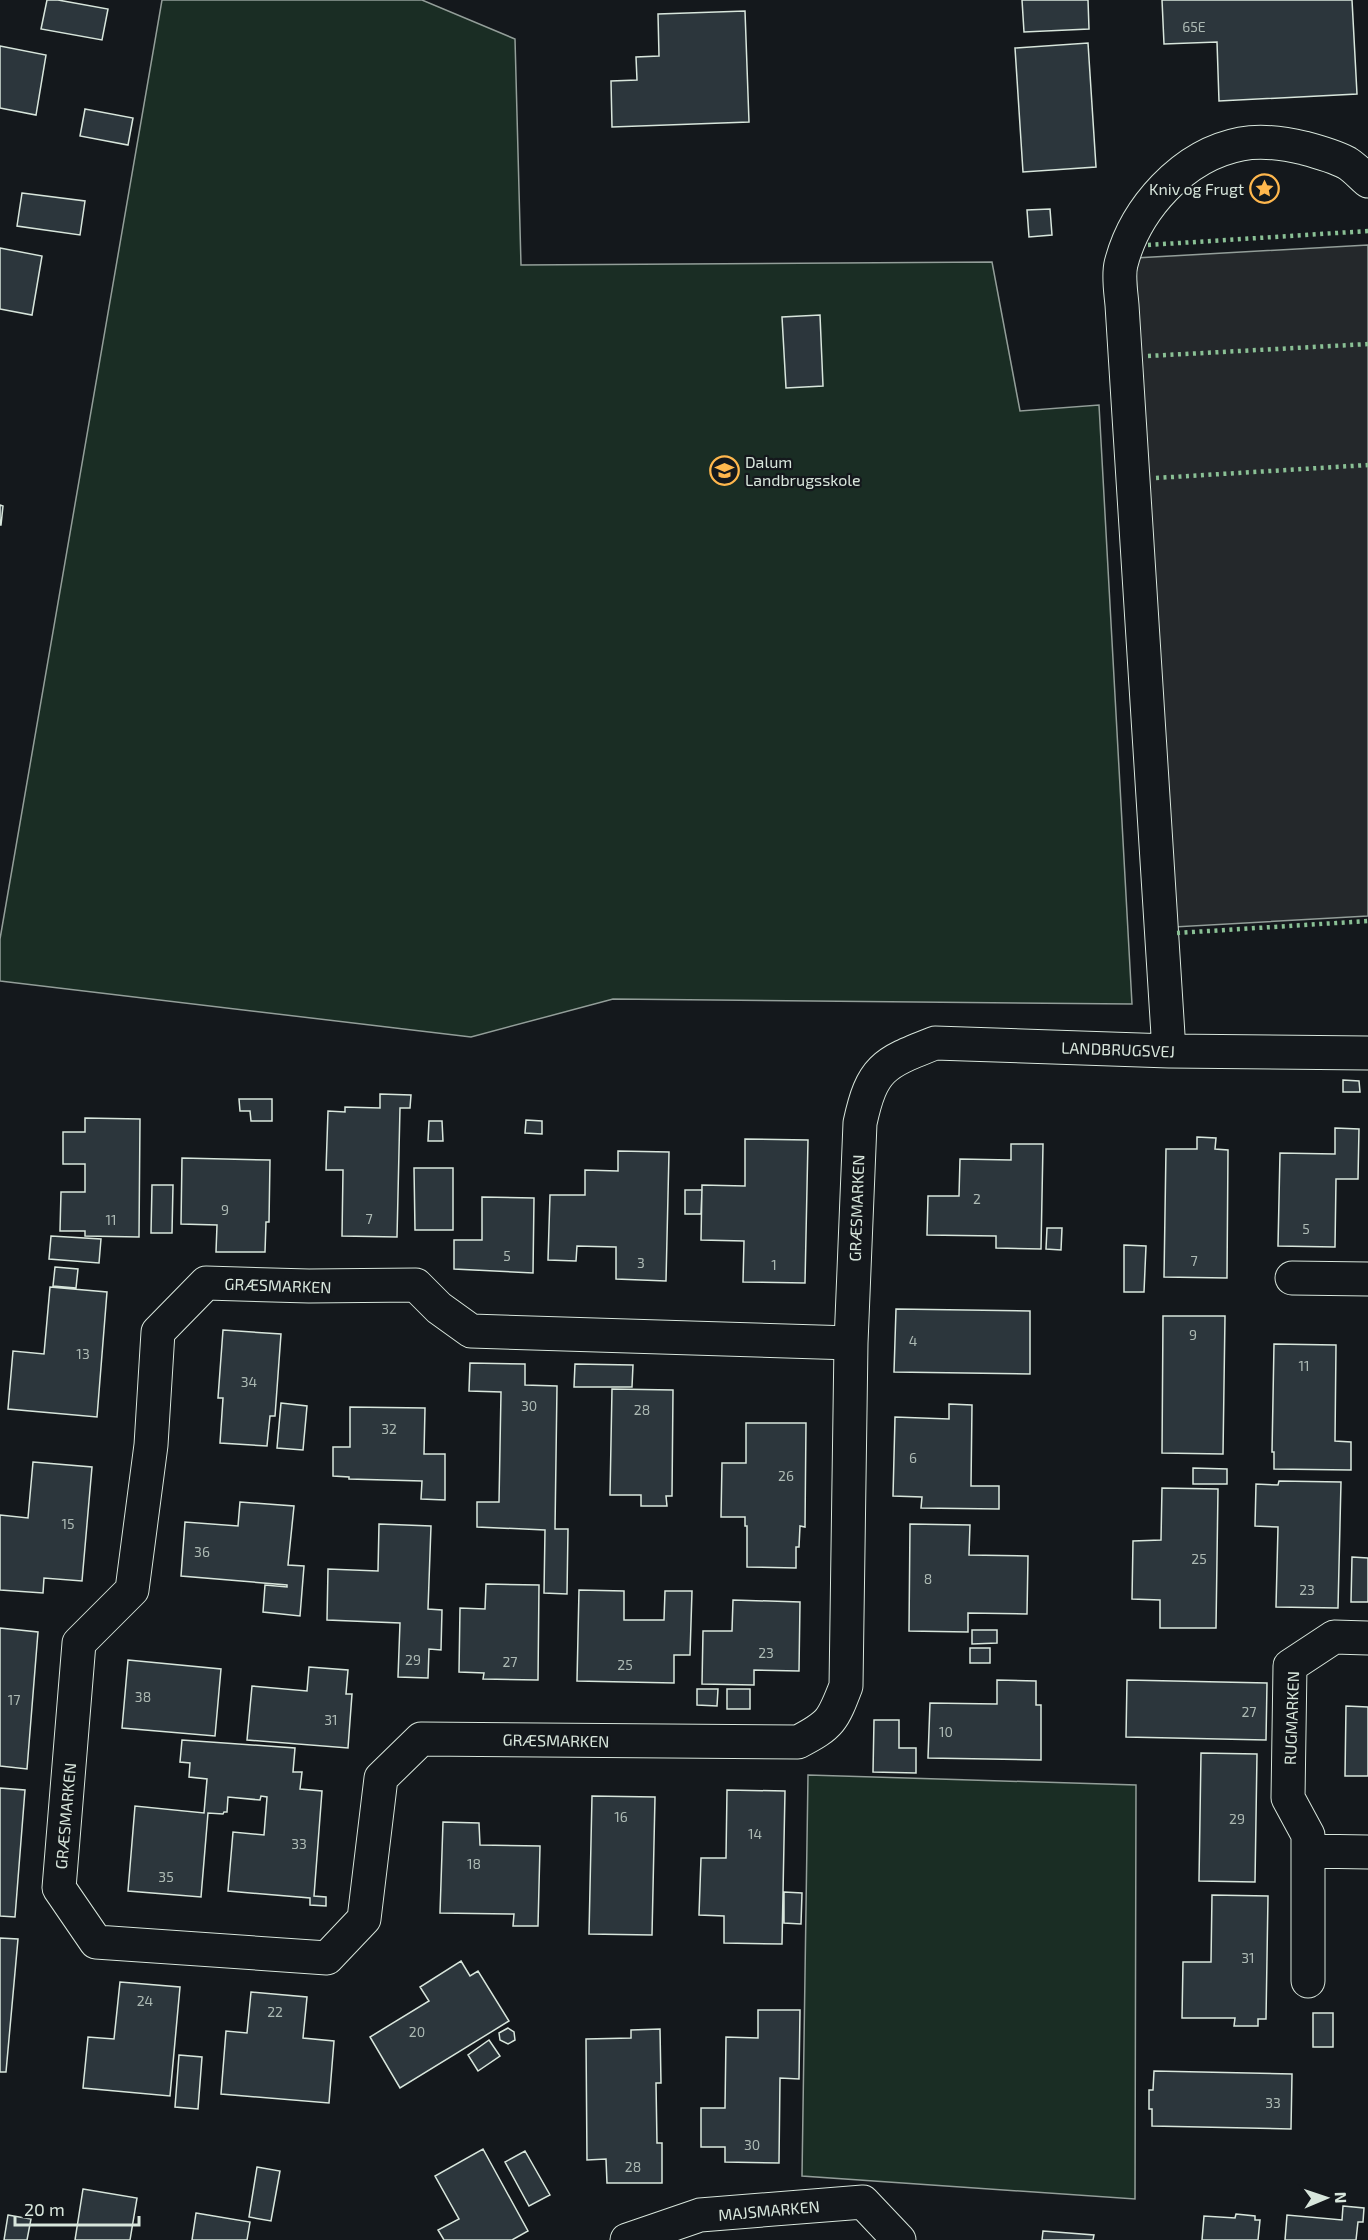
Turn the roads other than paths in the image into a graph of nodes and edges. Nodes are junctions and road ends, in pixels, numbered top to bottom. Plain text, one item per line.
1 (1368, 181) edge
2 (1169, 1051) junction
3 (1368, 1053) edge
4 (876, 1075) joint
5 (1292, 1278) dead end
6 (1368, 1279) edge
7 (851, 1343) junction
8 (1368, 1638) edge
9 (1309, 1851) junction
10 (1368, 1852) edge
11 (1308, 1981) dead end
12 (627, 2240) edge
13 (899, 2240) edge

1 - 2 street
2 - 3 street, LANDBRUGSVEJ
2 - 4 street, LANDBRUGSVEJ
4 - 7 street, GRÆSMARKEN
5 - 6 street
7 - 7 street, GRÆSMARKEN
8 - 9 street, RUGMARKEN
9 - 10 street
9 - 11 street, RUGMARKEN
12 - 13 street, MAJSMARKEN

